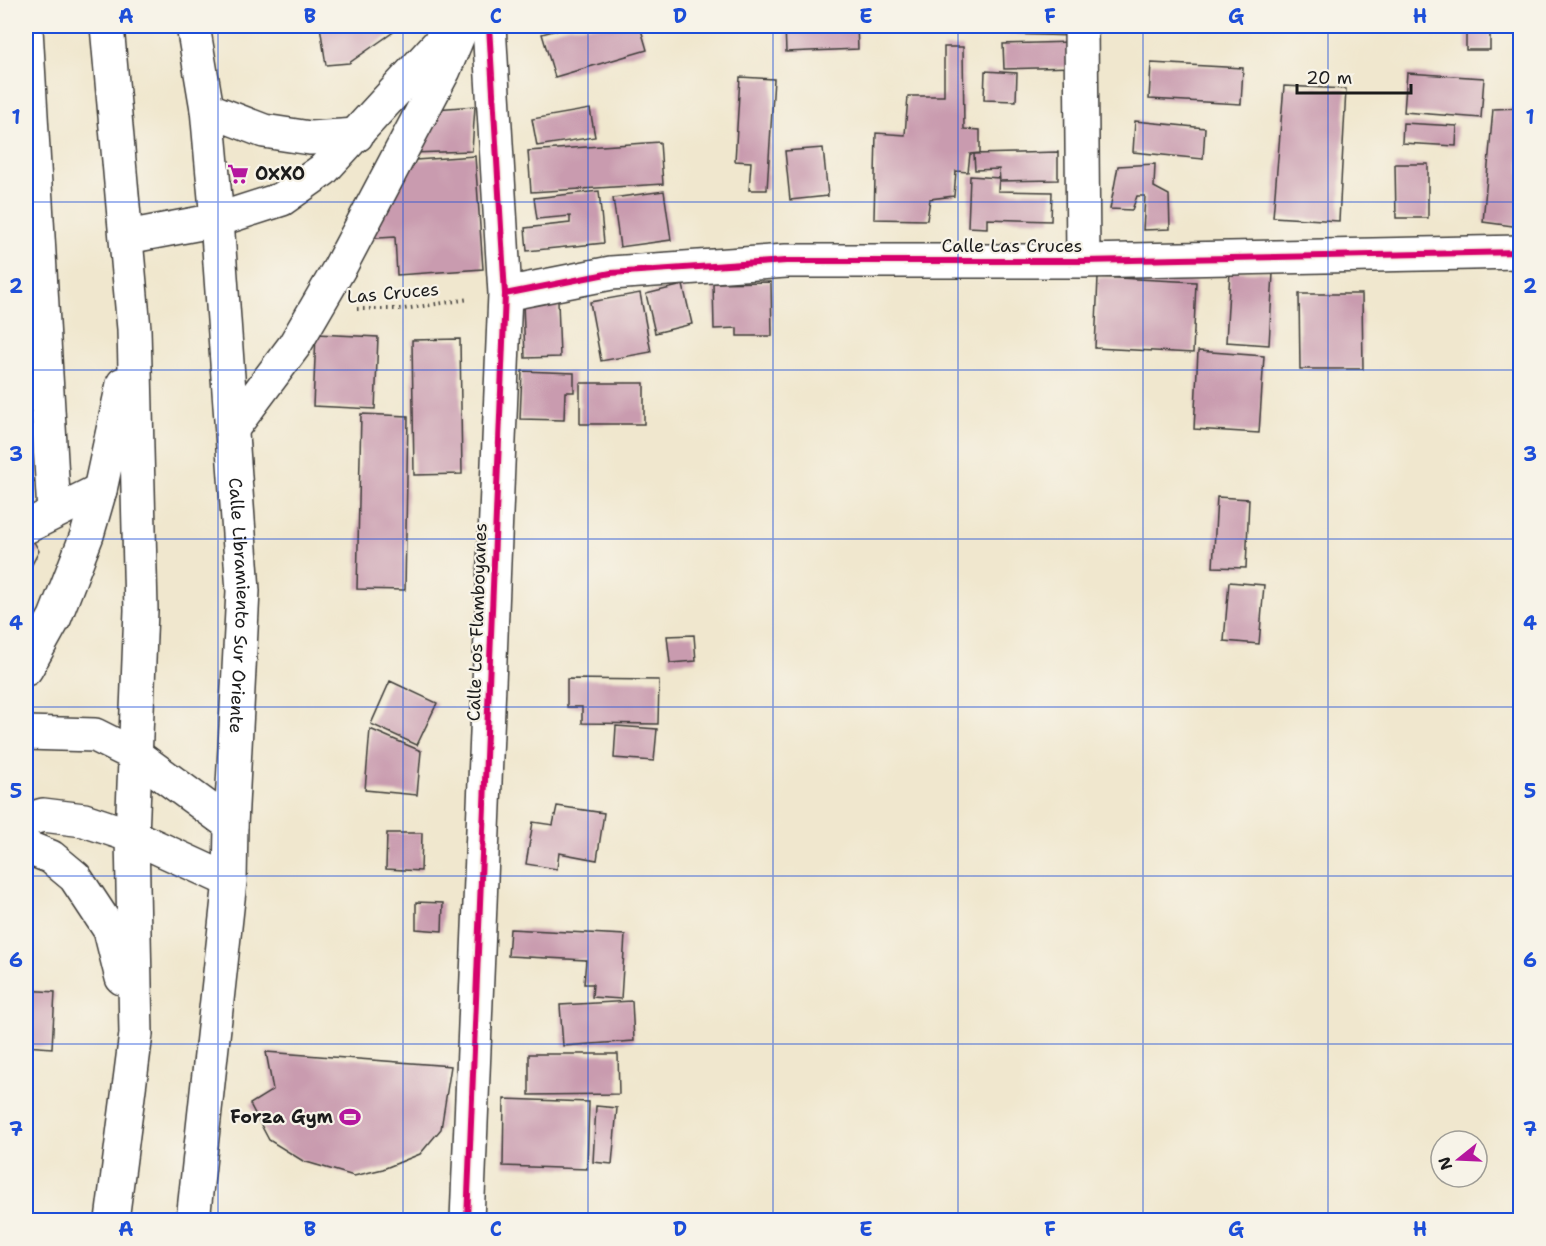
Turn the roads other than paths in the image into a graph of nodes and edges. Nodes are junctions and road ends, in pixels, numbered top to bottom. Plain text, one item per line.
1 (107, 26) edge
2 (193, 26) edge
3 (455, 26) edge
4 (462, 26) edge
5 (489, 26) edge
6 (1081, 26) edge
7 (26, 28) edge
8 (207, 109) junction
9 (357, 135) junction
10 (217, 220) junction
11 (128, 237) junction
12 (1521, 252) edge
13 (1083, 261) junction
14 (505, 294) junction
15 (134, 329) junction
16 (232, 429) junction
17 (100, 489) junction
18 (40, 520) edge
19 (26, 669) edge
20 (26, 733) edge
21 (137, 756) junction
22 (26, 820) edge
23 (231, 825) junction
24 (132, 836) junction
25 (26, 847) edge
26 (230, 881) junction
27 (136, 1034) junction
28 (112, 1221) edge
29 (193, 1221) edge
30 (467, 1221) edge

1 - 11 street
2 - 8 street, Calle Libramiento Sur Oriente
3 - 9 street
4 - 16 street
5 - 14 street, Calle Los Flamboyanes
6 - 13 street
7 - 18 street
8 - 9 street
8 - 10 street, Calle Libramiento Sur Oriente
9 - 10 street
10 - 11 street
10 - 16 street, Calle Libramiento Sur Oriente
11 - 15 street
12 - 13 street, Calle Las Cruces
13 - 14 street, Calle Las Cruces
14 - 30 street, Calle Los Flamboyanes
15 - 17 street
15 - 21 street
16 - 23 street, Calle Libramiento Sur Oriente
17 - 18 street
17 - 19 street
20 - 21 street
21 - 23 street
21 - 24 street
22 - 24 street
23 - 26 street, Calle Libramiento Sur Oriente
24 - 26 street
24 - 27 street
25 - 27 street
26 - 29 street, Calle Libramiento Sur Oriente
27 - 28 street

